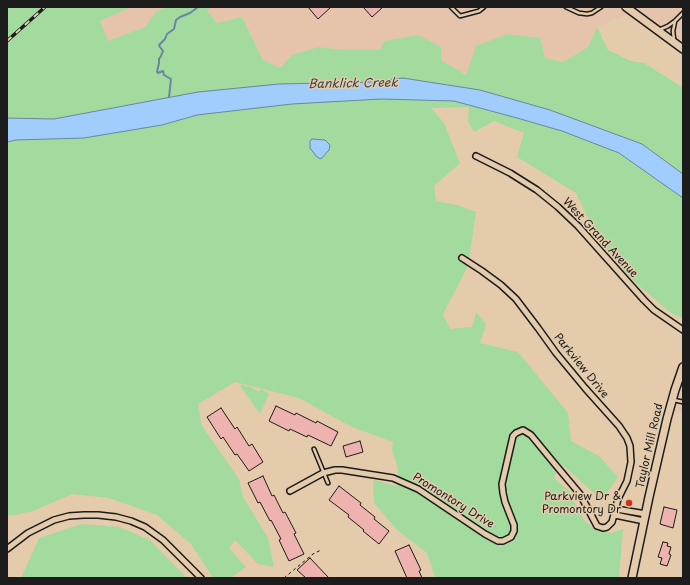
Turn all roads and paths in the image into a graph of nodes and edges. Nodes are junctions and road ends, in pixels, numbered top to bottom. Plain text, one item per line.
1 (451, 7) edge
2 (484, 7) edge
3 (566, 7) edge
4 (600, 7) edge
5 (626, 7) edge
6 (683, 13) edge
7 (675, 21) junction
8 (657, 31) junction
9 (674, 43) junction
10 (683, 49) edge
11 (476, 156) dead end
12 (462, 258) dead end
13 (683, 330) edge
14 (683, 368) edge
15 (672, 399) junction
16 (683, 402) edge
17 (314, 449) dead end
18 (324, 473) junction
19 (328, 483) dead end
20 (290, 491) dead end
21 (615, 512) junction
22 (645, 518) junction
23 (7, 549) edge
24 (321, 550) dead end
25 (201, 578) edge
26 (284, 578) edge
27 (632, 578) edge

1 - 2 lane
3 - 4 lane
5 - 8 main road
6 - 7 lane
7 - 8 lane
7 - 9 lane
8 - 9 main road
9 - 10 main road
11 - 13 street, West Grand Avenue
12 - 21 street, Parkview Drive
14 - 15 main road, Taylor Mill Road
15 - 16 lane
15 - 22 main road, Taylor Mill Road
17 - 18 lane
18 - 19 lane
18 - 20 street, Promontory Drive
18 - 21 street, Promontory Drive
21 - 22 street
22 - 27 main road, Taylor Mill Road
23 - 25 street
24 - 26 path

